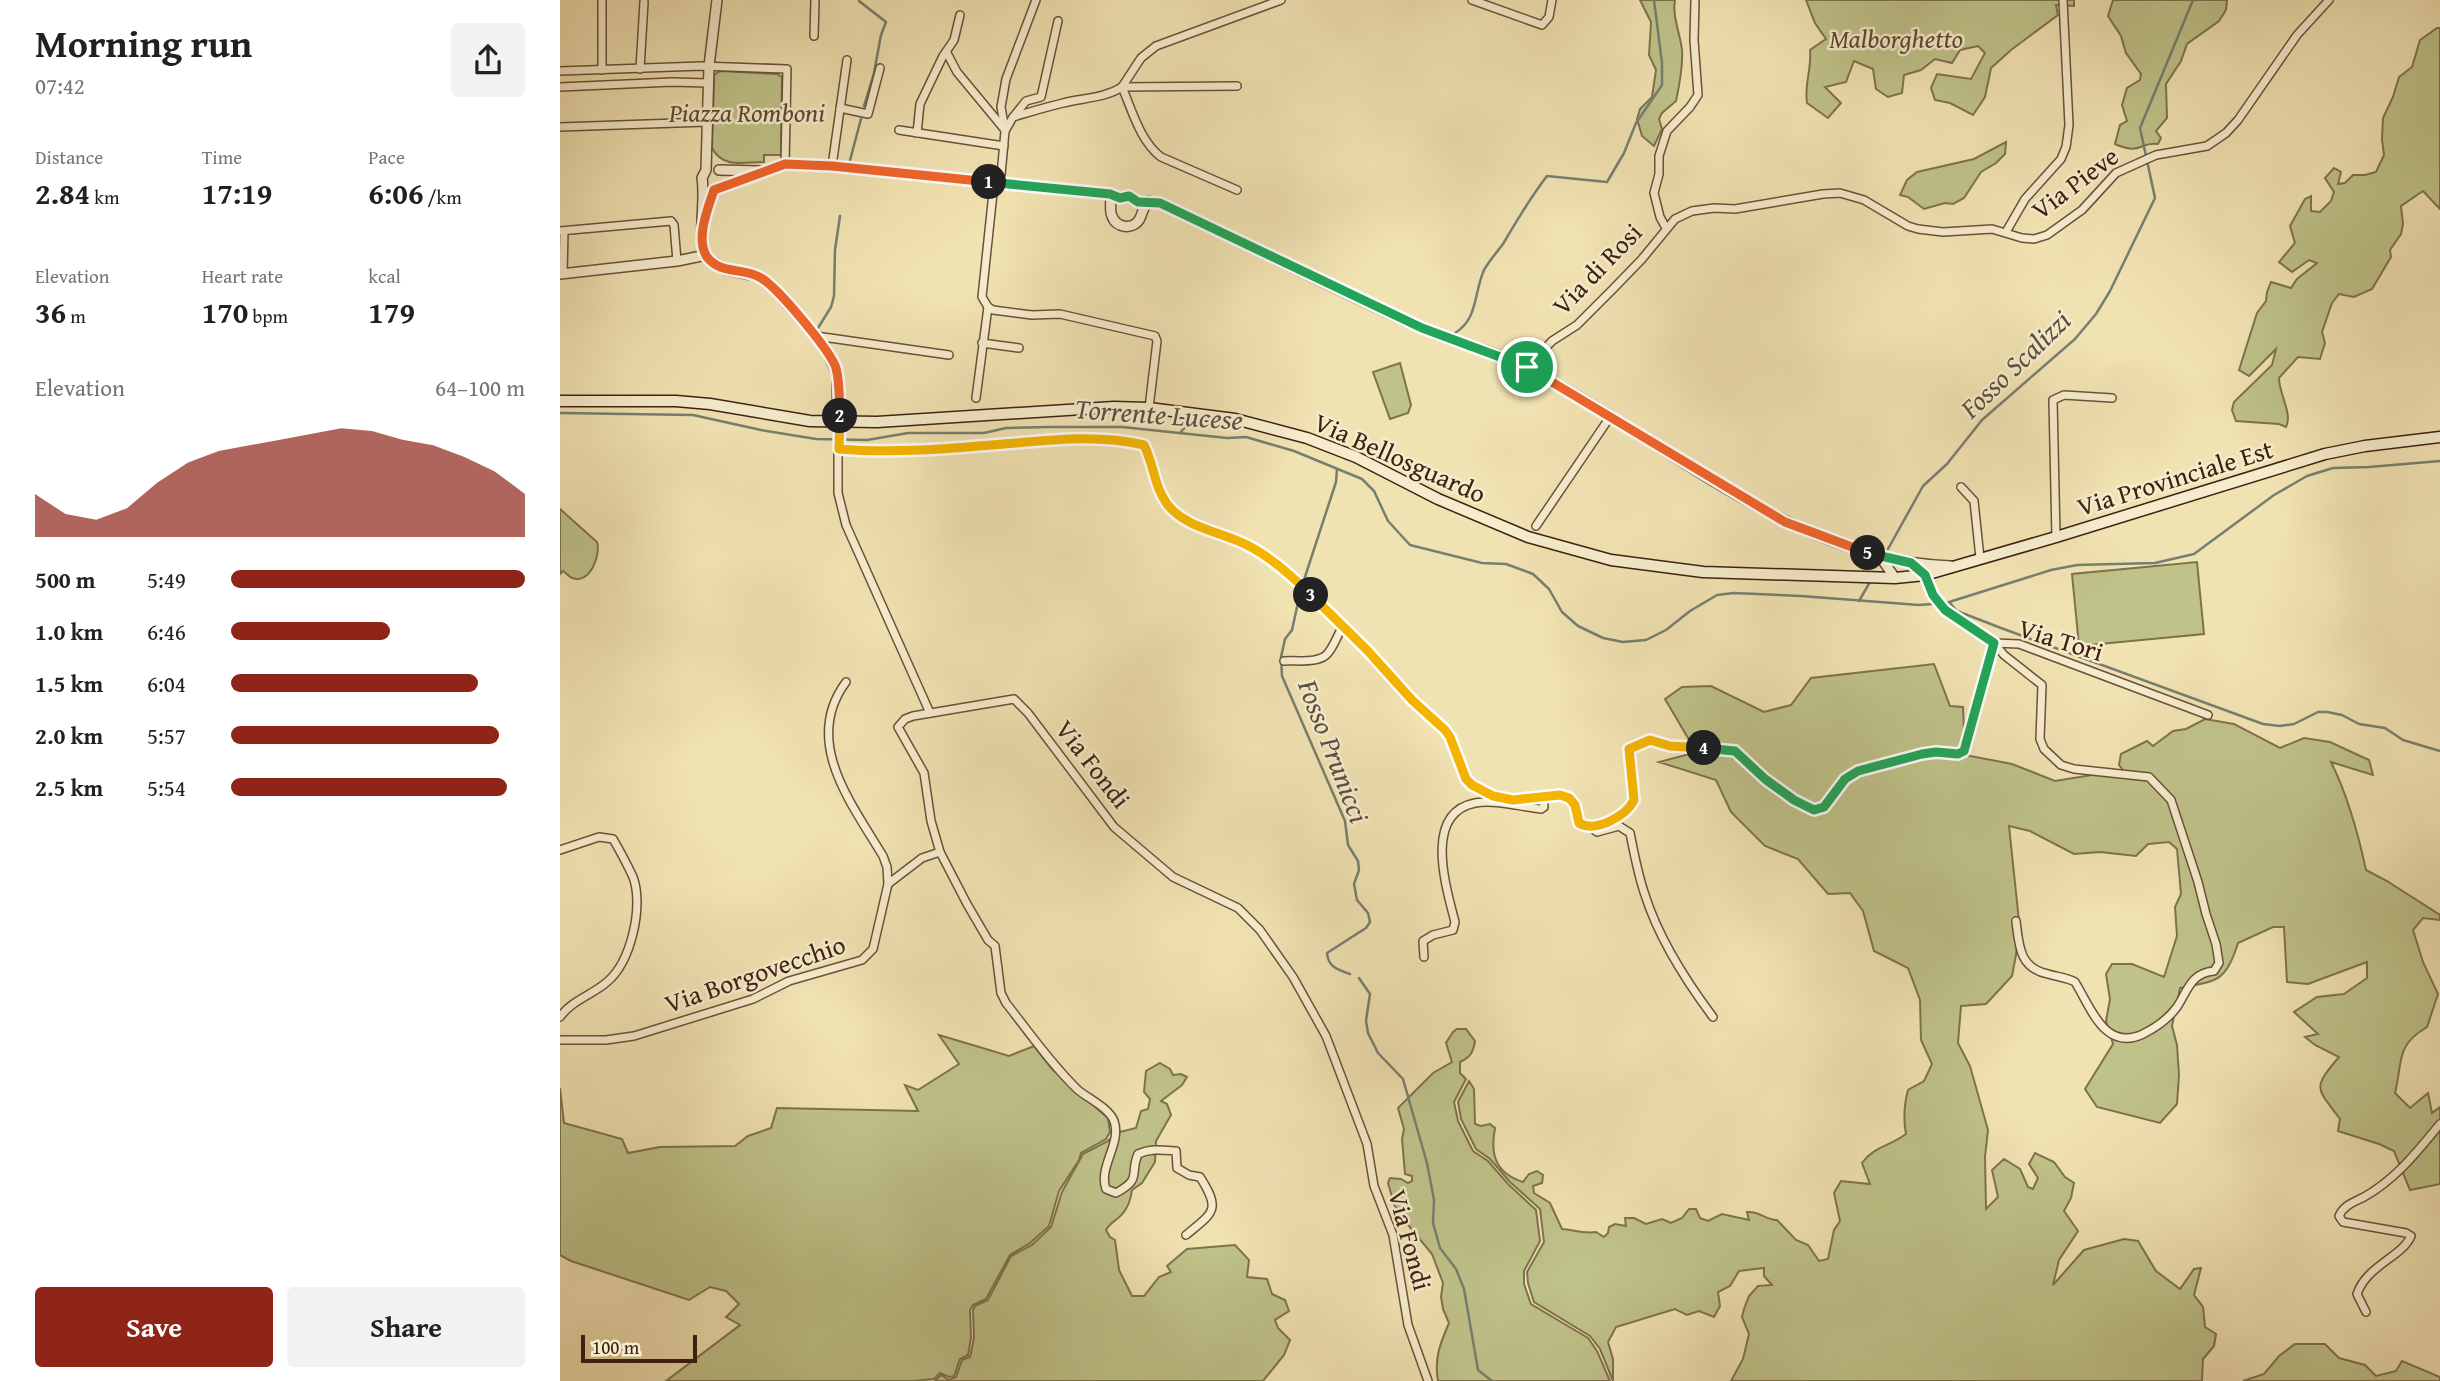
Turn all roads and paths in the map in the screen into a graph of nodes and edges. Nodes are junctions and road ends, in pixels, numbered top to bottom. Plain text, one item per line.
1 (602, 0) edge
2 (717, 0) edge
3 (815, 0) edge
4 (1036, 0) edge
5 (1281, 0) edge
6 (1472, 0) edge
7 (1552, 0) edge
8 (1695, 0) edge
9 (2063, 0) edge
10 (2329, 0) edge
11 (644, 2) dead end
12 (960, 15) dead end
13 (1058, 21) dead end
14 (814, 36) dead end
15 (947, 53) junction
16 (847, 60) dead end
17 (709, 66) junction
18 (880, 68) dead end
19 (640, 69) junction
20 (602, 70) junction
21 (560, 71) edge
22 (708, 83) junction
23 (1237, 86) dead end
24 (560, 87) edge
25 (1122, 87) junction
26 (840, 108) junction
27 (1013, 117) junction
28 (706, 122) junction
29 (560, 127) edge
30 (898, 130) dead end
31 (1005, 131) junction
32 (917, 133) junction
33 (1004, 146) junction
34 (785, 164) junction
35 (832, 166) junction
36 (713, 170) junction
37 (765, 172) junction
38 (998, 183) junction
39 (713, 188) junction
40 (1237, 190) dead end
41 (1114, 199) junction
42 (1140, 206) junction
43 (1666, 228) junction
44 (562, 231) edge
45 (2006, 232) junction
46 (706, 255) junction
47 (677, 261) junction
48 (562, 274) edge
49 (988, 307) junction
50 (816, 336) junction
51 (982, 343) junction
52 (1019, 348) dead end
53 (949, 355) dead end
54 (1527, 367) junction
55 (976, 398) dead end
56 (2112, 398) dead end
57 (560, 401) edge
58 (1149, 408) junction
59 (1611, 417) junction
60 (839, 425) junction
61 (2440, 437) edge
62 (839, 449) junction
63 (1961, 487) dead end
64 (1536, 526) dead end
65 (2056, 537) junction
66 (1980, 558) junction
67 (1882, 559) junction
68 (1894, 559) junction
69 (1911, 563) junction
70 (1952, 566) junction
71 (1925, 575) junction
72 (1874, 577) junction
73 (1899, 578) junction
74 (1342, 628) junction
75 (1994, 643) junction
76 (1284, 661) dead end
77 (846, 681) dead end
78 (930, 713) junction
79 (2208, 715) dead end
80 (1543, 798) junction
81 (1591, 827) junction
82 (560, 850) edge
83 (940, 852) junction
84 (888, 884) junction
85 (2016, 921) dead end
86 (1424, 957) dead end
87 (560, 1017) edge
88 (1713, 1017) dead end
89 (560, 1040) edge
90 (2440, 1124) edge
91 (1186, 1235) dead end
92 (2366, 1312) dead end
93 (1428, 1381) edge

1 - 20 street
2 - 17 street
3 - 14 street
4 - 31 street
5 - 25 street
6 - 7 street
8 - 43 street
9 - 45 street
10 - 45 street, Via Pieve
11 - 19 street
12 - 15 street
13 - 27 street
15 - 31 street
15 - 32 street
16 - 26 street
17 - 19 street
17 - 22 street
17 - 34 street
18 - 26 street
19 - 20 street
20 - 21 street
22 - 24 street
22 - 28 street
23 - 25 street
25 - 27 street
25 - 40 street
26 - 35 street
27 - 31 street
28 - 29 street
28 - 36 street
30 - 32 street
31 - 33 street
32 - 33 street
33 - 38 street
34 - 35 street
34 - 37 street
35 - 38 street
36 - 37 street
36 - 39 street
36 - 39 street
37 - 39 street
38 - 41 street
38 - 49 street
39 - 46 street
41 - 42 street
41 - 42 street
42 - 54 street
43 - 45 street, Via Pieve
43 - 54 street, Via di Rosi
44 - 47 street
44 - 48 street
46 - 47 street
46 - 50 street
47 - 48 street
49 - 51 street
49 - 58 street
50 - 53 street
50 - 60 street
51 - 52 street
51 - 55 street
54 - 59 street
56 - 65 street
57 - 60 main road, Via Bellosguardo
58 - 60 main road, Via Bellosguardo
58 - 72 main road, Via Bellosguardo
59 - 64 street
59 - 67 street
60 - 62 street
61 - 65 main road, Via Provinciale Est
62 - 74 street
62 - 78 street
63 - 66 street
65 - 66 main road, Via Provinciale Est
66 - 70 main road, Via Provinciale Est
67 - 68 street
67 - 72 street
67 - 73 street
68 - 69 street
68 - 73 street
69 - 70 street
69 - 71 street
70 - 71 main road, Via Provinciale Est
71 - 73 main road, Via Bellosguardo
71 - 75 street, Via Tori
72 - 73 main road, Via Bellosguardo
74 - 76 street
74 - 80 street
75 - 79 street, Via Tori
75 - 81 street
75 - 85 street
77 - 84 street
78 - 83 street
78 - 93 street, Via Fondi
80 - 81 street
80 - 86 street
81 - 88 street
82 - 87 street
83 - 84 street
83 - 91 street
84 - 89 street, Via Borgovecchio
90 - 92 street

